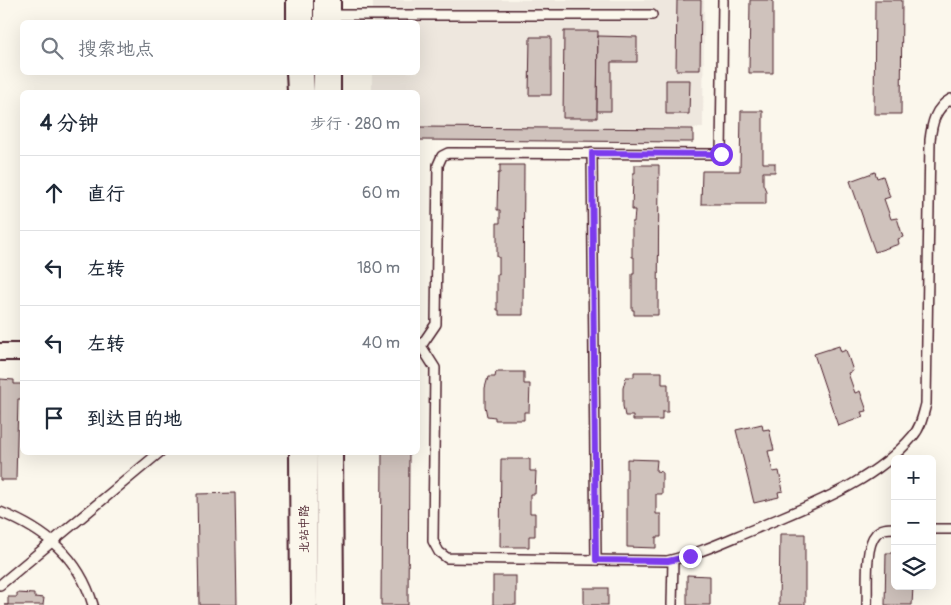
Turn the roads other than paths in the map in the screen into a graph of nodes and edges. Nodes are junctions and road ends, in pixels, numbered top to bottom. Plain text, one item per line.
1 (300, 0) edge
2 (723, 0) edge
3 (327, 13) edge
4 (652, 15) dead end
5 (300, 20) edge
6 (300, 75) edge
7 (327, 75) edge
8 (301, 90) edge
9 (327, 90) edge
10 (951, 99) edge
11 (592, 153) junction
12 (420, 345) edge
13 (420, 347) edge
14 (0, 352) edge
15 (20, 352) edge
16 (156, 455) edge
17 (303, 455) edge
18 (329, 455) edge
19 (0, 512) edge
20 (891, 528) edge
21 (936, 529) edge
22 (951, 529) edge
23 (53, 541) junction
24 (596, 560) junction
25 (673, 560) junction
26 (0, 585) edge
27 (93, 605) edge
28 (304, 605) edge
29 (330, 605) edge
30 (672, 605) edge
31 (868, 605) edge

1 - 5 main road
2 - 11 lane
3 - 4 lane
6 - 8 main road
7 - 9 main road
10 - 25 lane
11 - 12 lane
11 - 24 lane
13 - 24 lane
14 - 15 street
16 - 23 lane
17 - 28 main road, 北站中路
18 - 29 main road, 北站中路
19 - 23 lane
20 - 31 lane
21 - 22 lane
23 - 26 lane
23 - 27 lane
24 - 25 lane
25 - 30 lane

